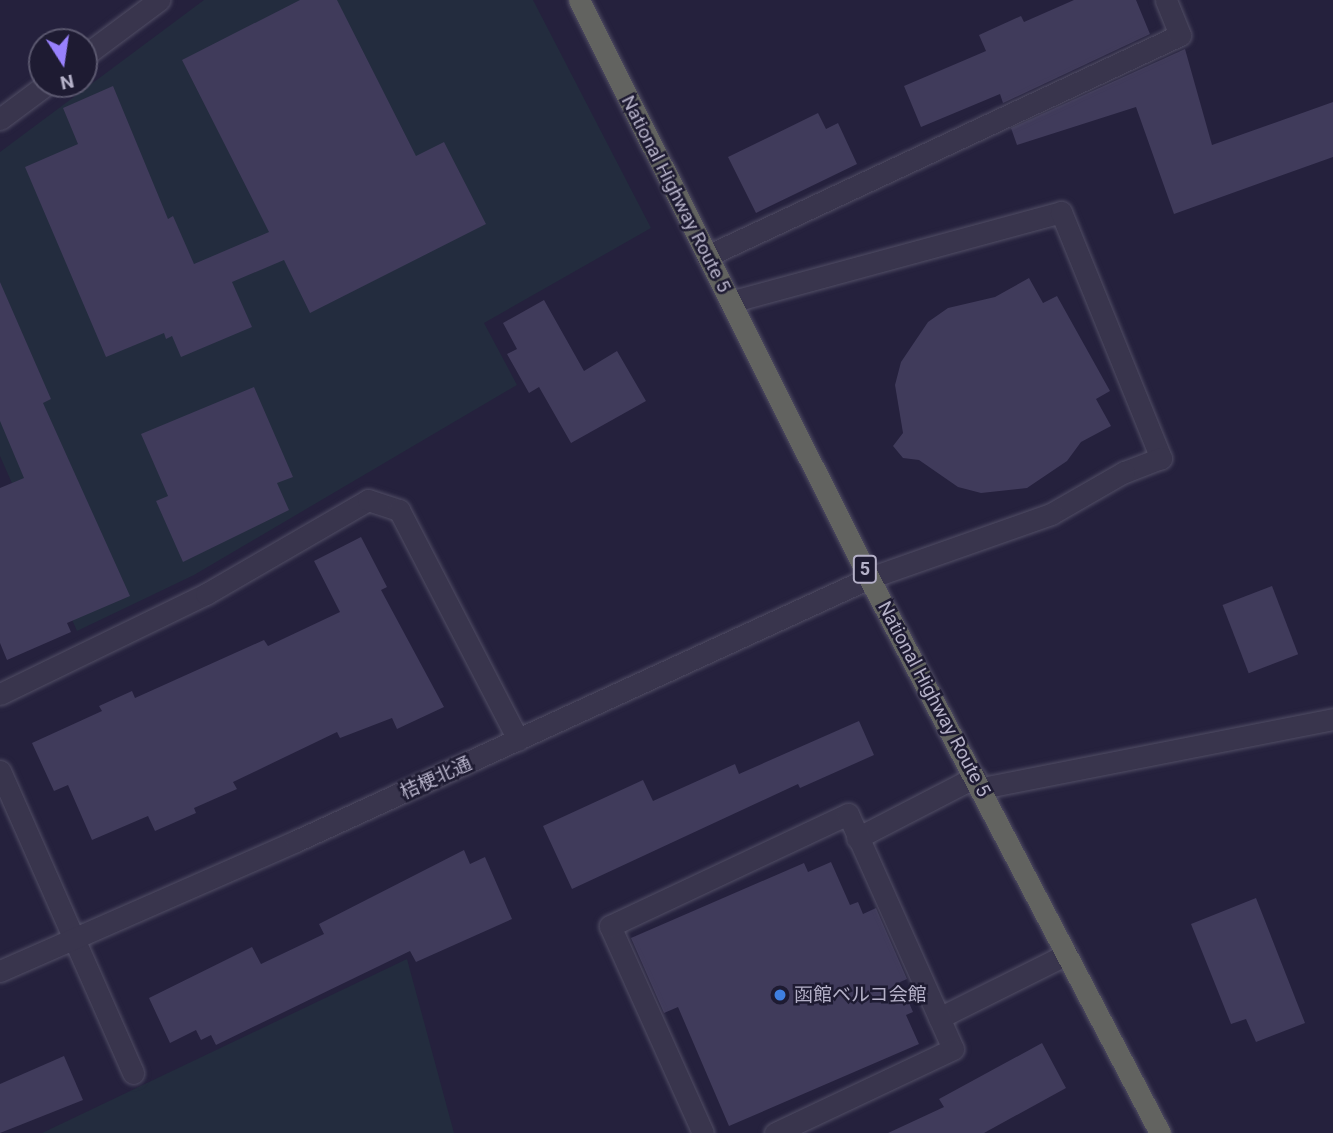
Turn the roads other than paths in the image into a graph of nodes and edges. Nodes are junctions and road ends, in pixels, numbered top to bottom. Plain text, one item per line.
1 (159, 0) edge
2 (579, 0) edge
3 (1166, 0) edge
4 (98, 46) edge
5 (28, 98) edge
6 (0, 119) edge
7 (707, 256) junction
8 (730, 302) junction
9 (869, 578) junction
10 (0, 694) edge
11 (1333, 719) edge
12 (518, 740) junction
13 (0, 771) edge
14 (978, 782) junction
15 (858, 838) junction
16 (73, 937) junction
17 (1067, 954) junction
18 (0, 971) edge
19 (939, 1018) junction
20 (133, 1073) dead end
21 (703, 1133) edge
22 (775, 1133) edge
23 (1160, 1133) edge

1 - 4 street
2 - 7 highway, National Highway Route 5 / 5
3 - 7 street
5 - 6 street
7 - 8 highway, National Highway Route 5 / 5
8 - 9 highway, National Highway Route 5 / 5
8 - 9 street, 桔梗北通
9 - 12 street, 桔梗北通
9 - 14 highway, National Highway Route 5 / 5
10 - 12 street
11 - 14 street
12 - 16 street, 桔梗北通
13 - 16 street
14 - 15 street
14 - 17 highway, National Highway Route 5 / 5
15 - 19 street
15 - 21 street
16 - 18 street, 桔梗北通
16 - 20 street
17 - 19 street
17 - 23 highway, National Highway Route 5 / 5
19 - 22 street

